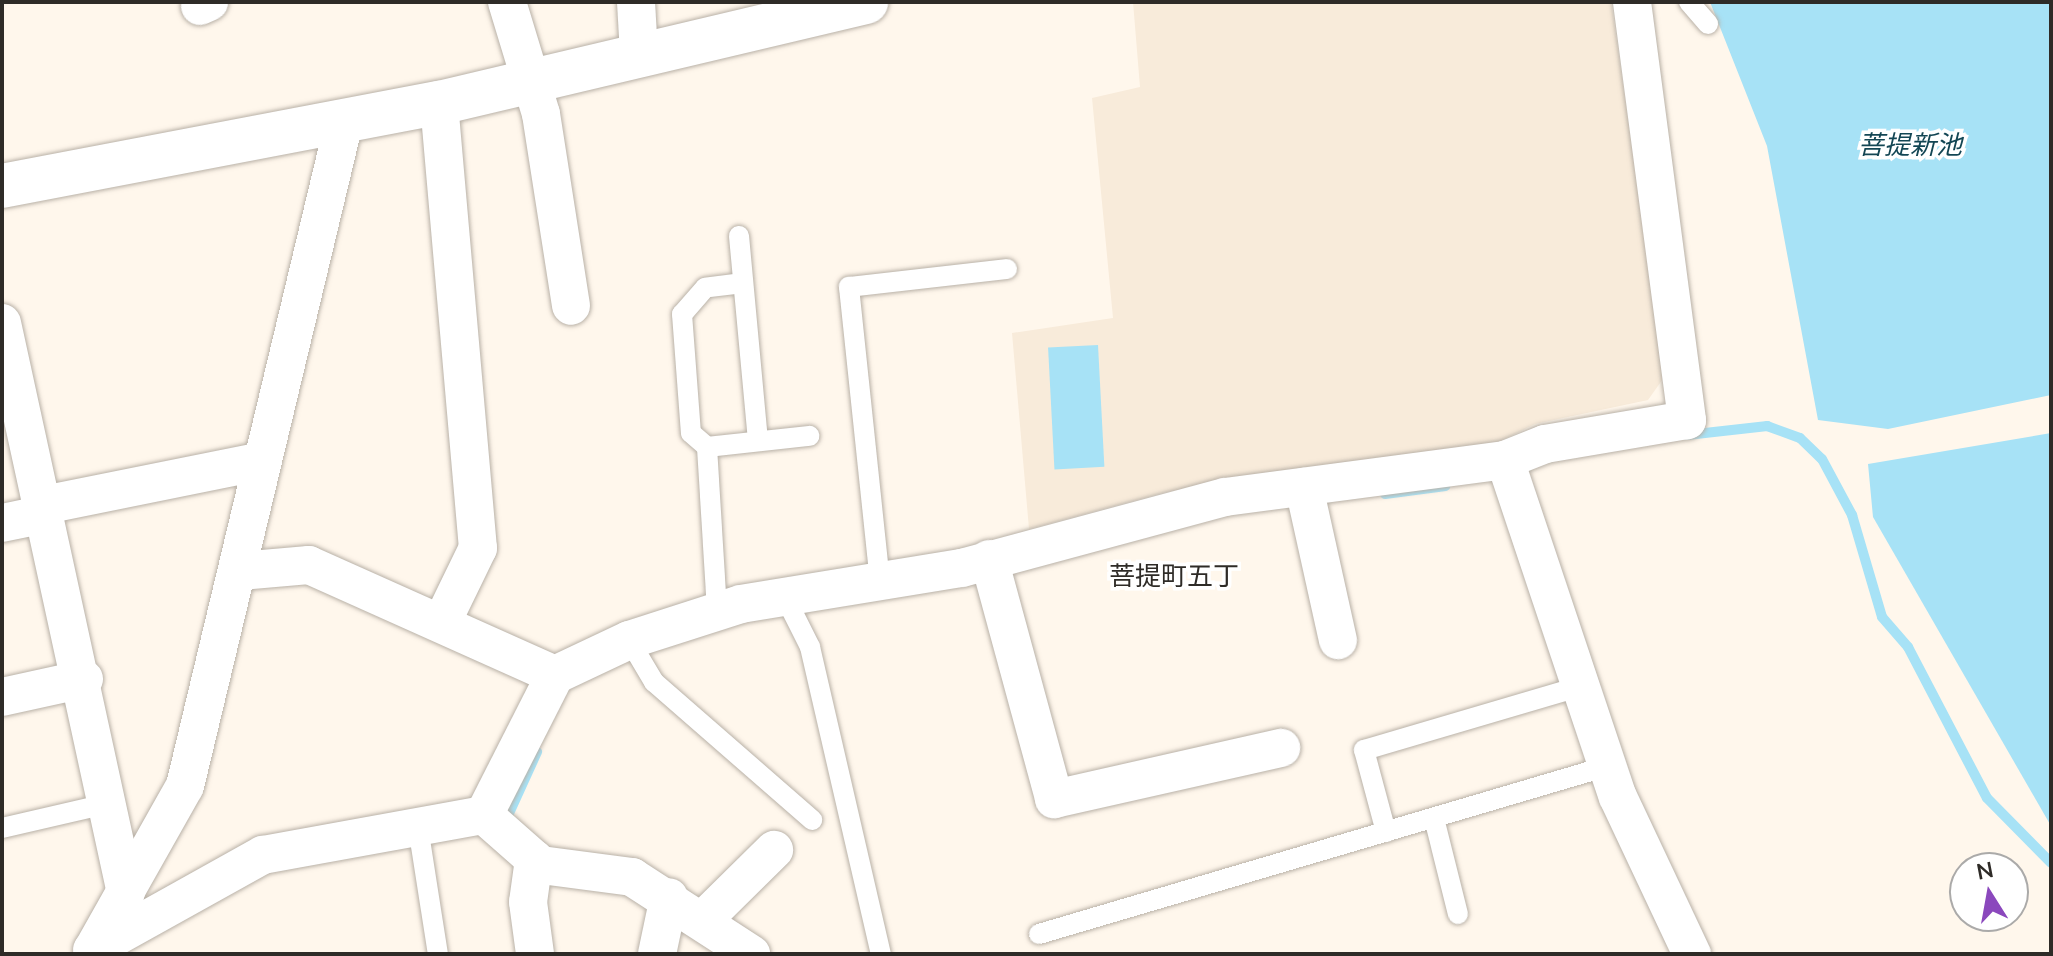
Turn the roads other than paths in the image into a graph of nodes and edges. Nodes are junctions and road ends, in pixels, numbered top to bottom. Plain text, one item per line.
1 (507, 2) edge
2 (636, 2) edge
3 (866, 2) edge
4 (1632, 2) edge
5 (1689, 2) edge
6 (1708, 24) dead end
7 (639, 54) junction
8 (531, 80) junction
9 (439, 103) junction
10 (344, 122) junction
11 (12, 192) edge
12 (739, 236) dead end
13 (1007, 269) dead end
14 (743, 283) junction
15 (571, 306) dead end
16 (2, 323) edge
17 (809, 436) dead end
18 (758, 441) junction
19 (707, 447) junction
20 (1505, 460) junction
21 (262, 461) junction
22 (1304, 487) junction
23 (45, 510) junction
24 (2, 523) edge
25 (989, 559) junction
26 (240, 571) junction
27 (880, 582) junction
28 (785, 597) junction
29 (717, 612) junction
30 (442, 622) junction
31 (629, 640) junction
32 (1338, 640) dead end
33 (555, 675) junction
34 (84, 679) junction
35 (1581, 686) junction
36 (2, 697) edge
37 (1281, 748) dead end
38 (1608, 766) junction
39 (110, 803) junction
40 (484, 815) junction
41 (1434, 818) junction
42 (812, 820) dead end
43 (418, 827) junction
44 (2, 828) edge
45 (1386, 832) junction
46 (774, 850) dead end
47 (534, 859) junction
48 (126, 893) junction
49 (669, 897) junction
50 (1458, 914) dead end
51 (703, 920) junction
52 (1039, 934) dead end
53 (91, 952) edge
54 (438, 954) edge
55 (535, 954) edge
56 (657, 954) edge
57 (751, 954) edge
58 (881, 954) edge
59 (1692, 954) edge

1 - 8 street
2 - 7 street
3 - 7 street
4 - 20 street
5 - 6 lane
7 - 8 street
8 - 9 street
8 - 15 street
9 - 10 street
9 - 30 street
10 - 11 street
10 - 21 street
12 - 14 lane
13 - 27 lane
14 - 18 lane
14 - 19 lane
16 - 23 street
17 - 18 lane
18 - 19 lane
19 - 29 lane
20 - 22 street
20 - 35 street
21 - 23 street
21 - 26 street
22 - 25 street
22 - 32 street
23 - 24 street
23 - 34 street
25 - 27 street
25 - 37 street
26 - 30 street
26 - 48 street
27 - 28 street
28 - 29 street
28 - 58 lane
29 - 31 street
30 - 33 street
31 - 33 street
31 - 42 lane
33 - 40 street
34 - 36 street
34 - 39 street
35 - 38 street
35 - 45 lane
38 - 41 lane
38 - 59 street
39 - 44 lane
39 - 48 street
40 - 43 street
40 - 47 street
41 - 45 lane
41 - 50 lane
43 - 53 street
43 - 54 lane
45 - 52 lane
46 - 51 street
47 - 49 street
47 - 55 street
48 - 53 street
49 - 51 street
49 - 56 street
51 - 57 street

